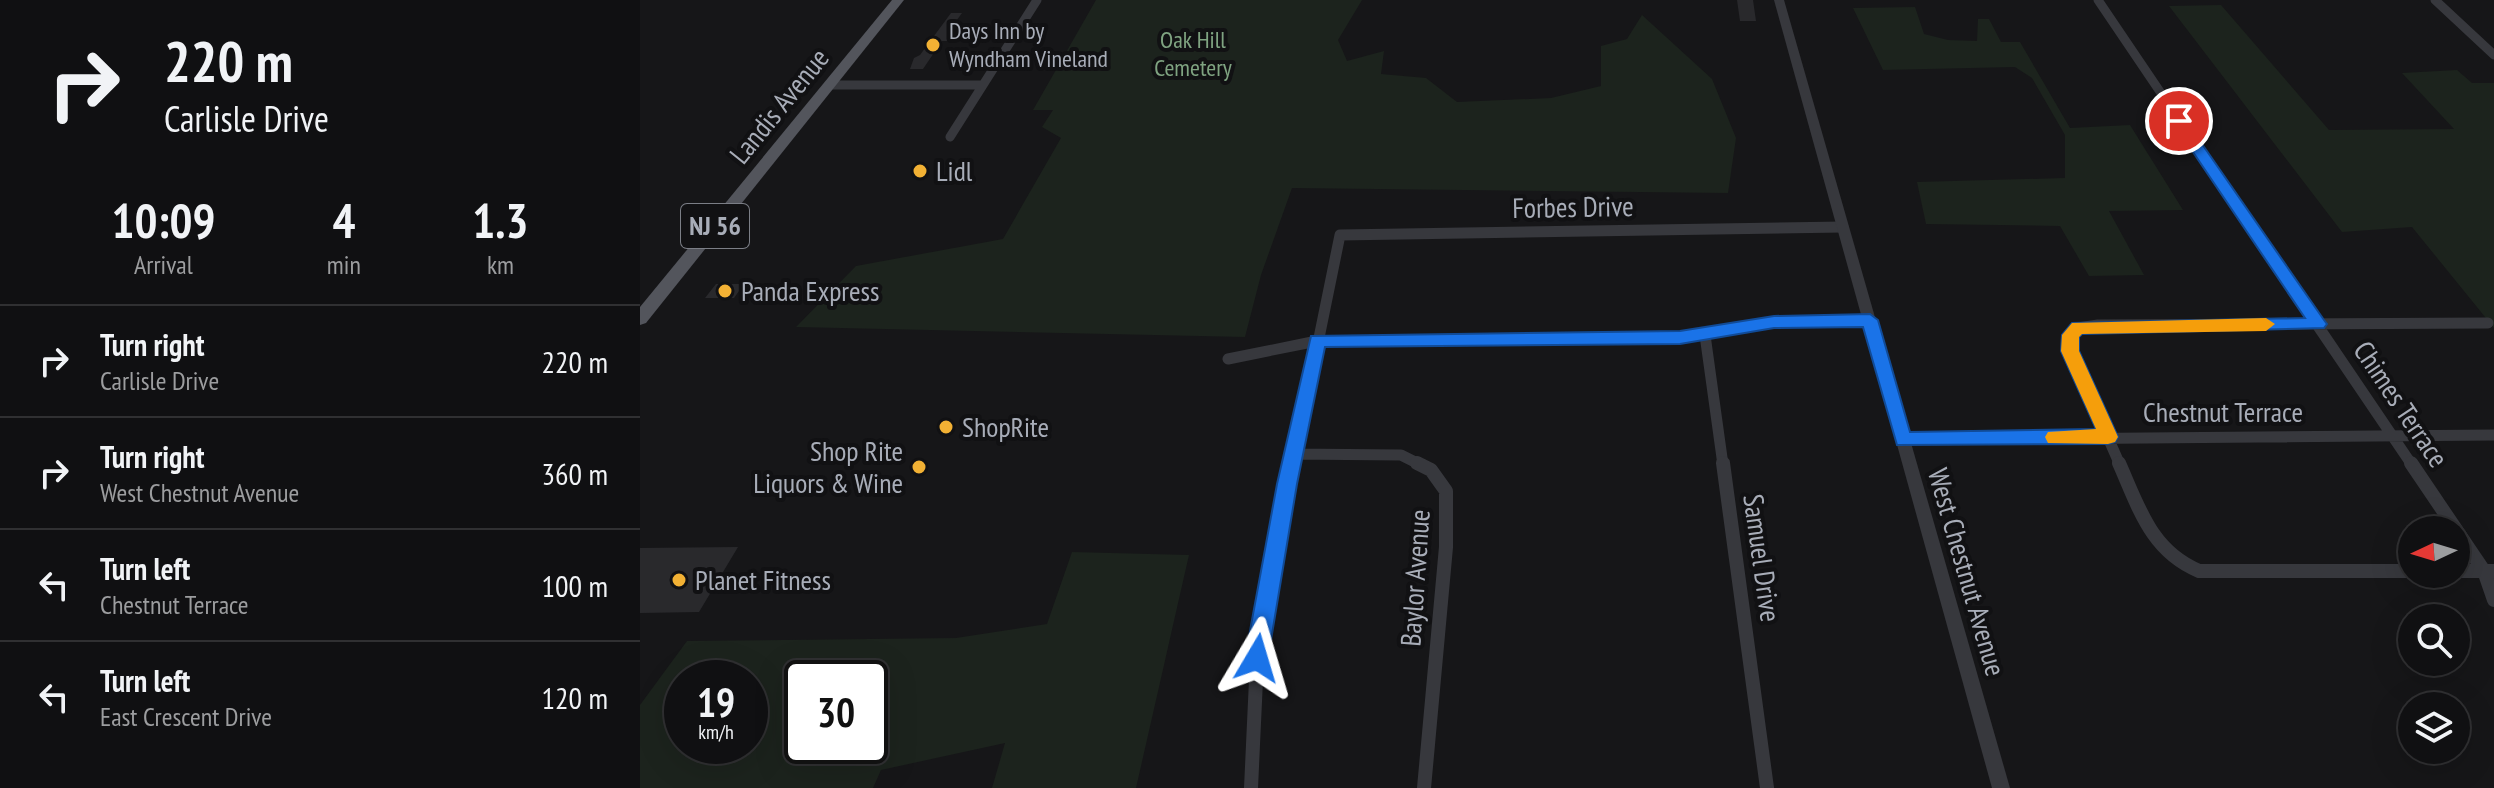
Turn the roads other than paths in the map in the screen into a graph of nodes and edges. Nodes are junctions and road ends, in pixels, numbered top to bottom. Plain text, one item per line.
1 (898, 0) edge
2 (1037, 0) edge
3 (1779, 0) edge
4 (2098, 0) edge
5 (2435, 0) edge
6 (2494, 55) edge
7 (829, 85) junction
8 (983, 85) junction
9 (950, 137) dead end
10 (1843, 227) junction
11 (640, 319) edge
12 (1870, 320) junction
13 (2488, 323) dead end
14 (2318, 324) junction
15 (1705, 335) junction
16 (1317, 341) junction
17 (1228, 359) dead end
18 (2393, 435) junction
19 (2494, 435) edge
20 (2108, 437) junction
21 (1903, 440) junction
22 (1293, 454) junction
23 (2398, 571) edge
24 (2489, 571) edge
25 (2494, 600) edge
26 (1251, 788) edge
27 (1424, 788) edge
28 (1767, 788) edge
29 (2001, 788) edge

1 - 7 main road, Landis Avenue / NJ 56
2 - 8 street
3 - 10 street, West Chestnut Avenue
4 - 14 street, Chimes Terrace
5 - 6 street
7 - 8 street
7 - 11 main road, Landis Avenue / NJ 56
8 - 9 street
10 - 12 street, West Chestnut Avenue
10 - 16 street, Forbes Drive
12 - 15 street
12 - 21 street, West Chestnut Avenue
13 - 14 street
14 - 18 street, Chimes Terrace
14 - 20 street
15 - 16 street
15 - 28 street, Samuel Drive
16 - 17 street
16 - 22 street
18 - 19 street, Chestnut Terrace
18 - 20 street, Chestnut Terrace
18 - 24 street, Chimes Terrace
20 - 21 street, Chestnut Terrace
20 - 23 street
21 - 29 street, West Chestnut Avenue
22 - 26 street
22 - 27 street, Baylor Avenue
24 - 25 street, Chimes Terrace

